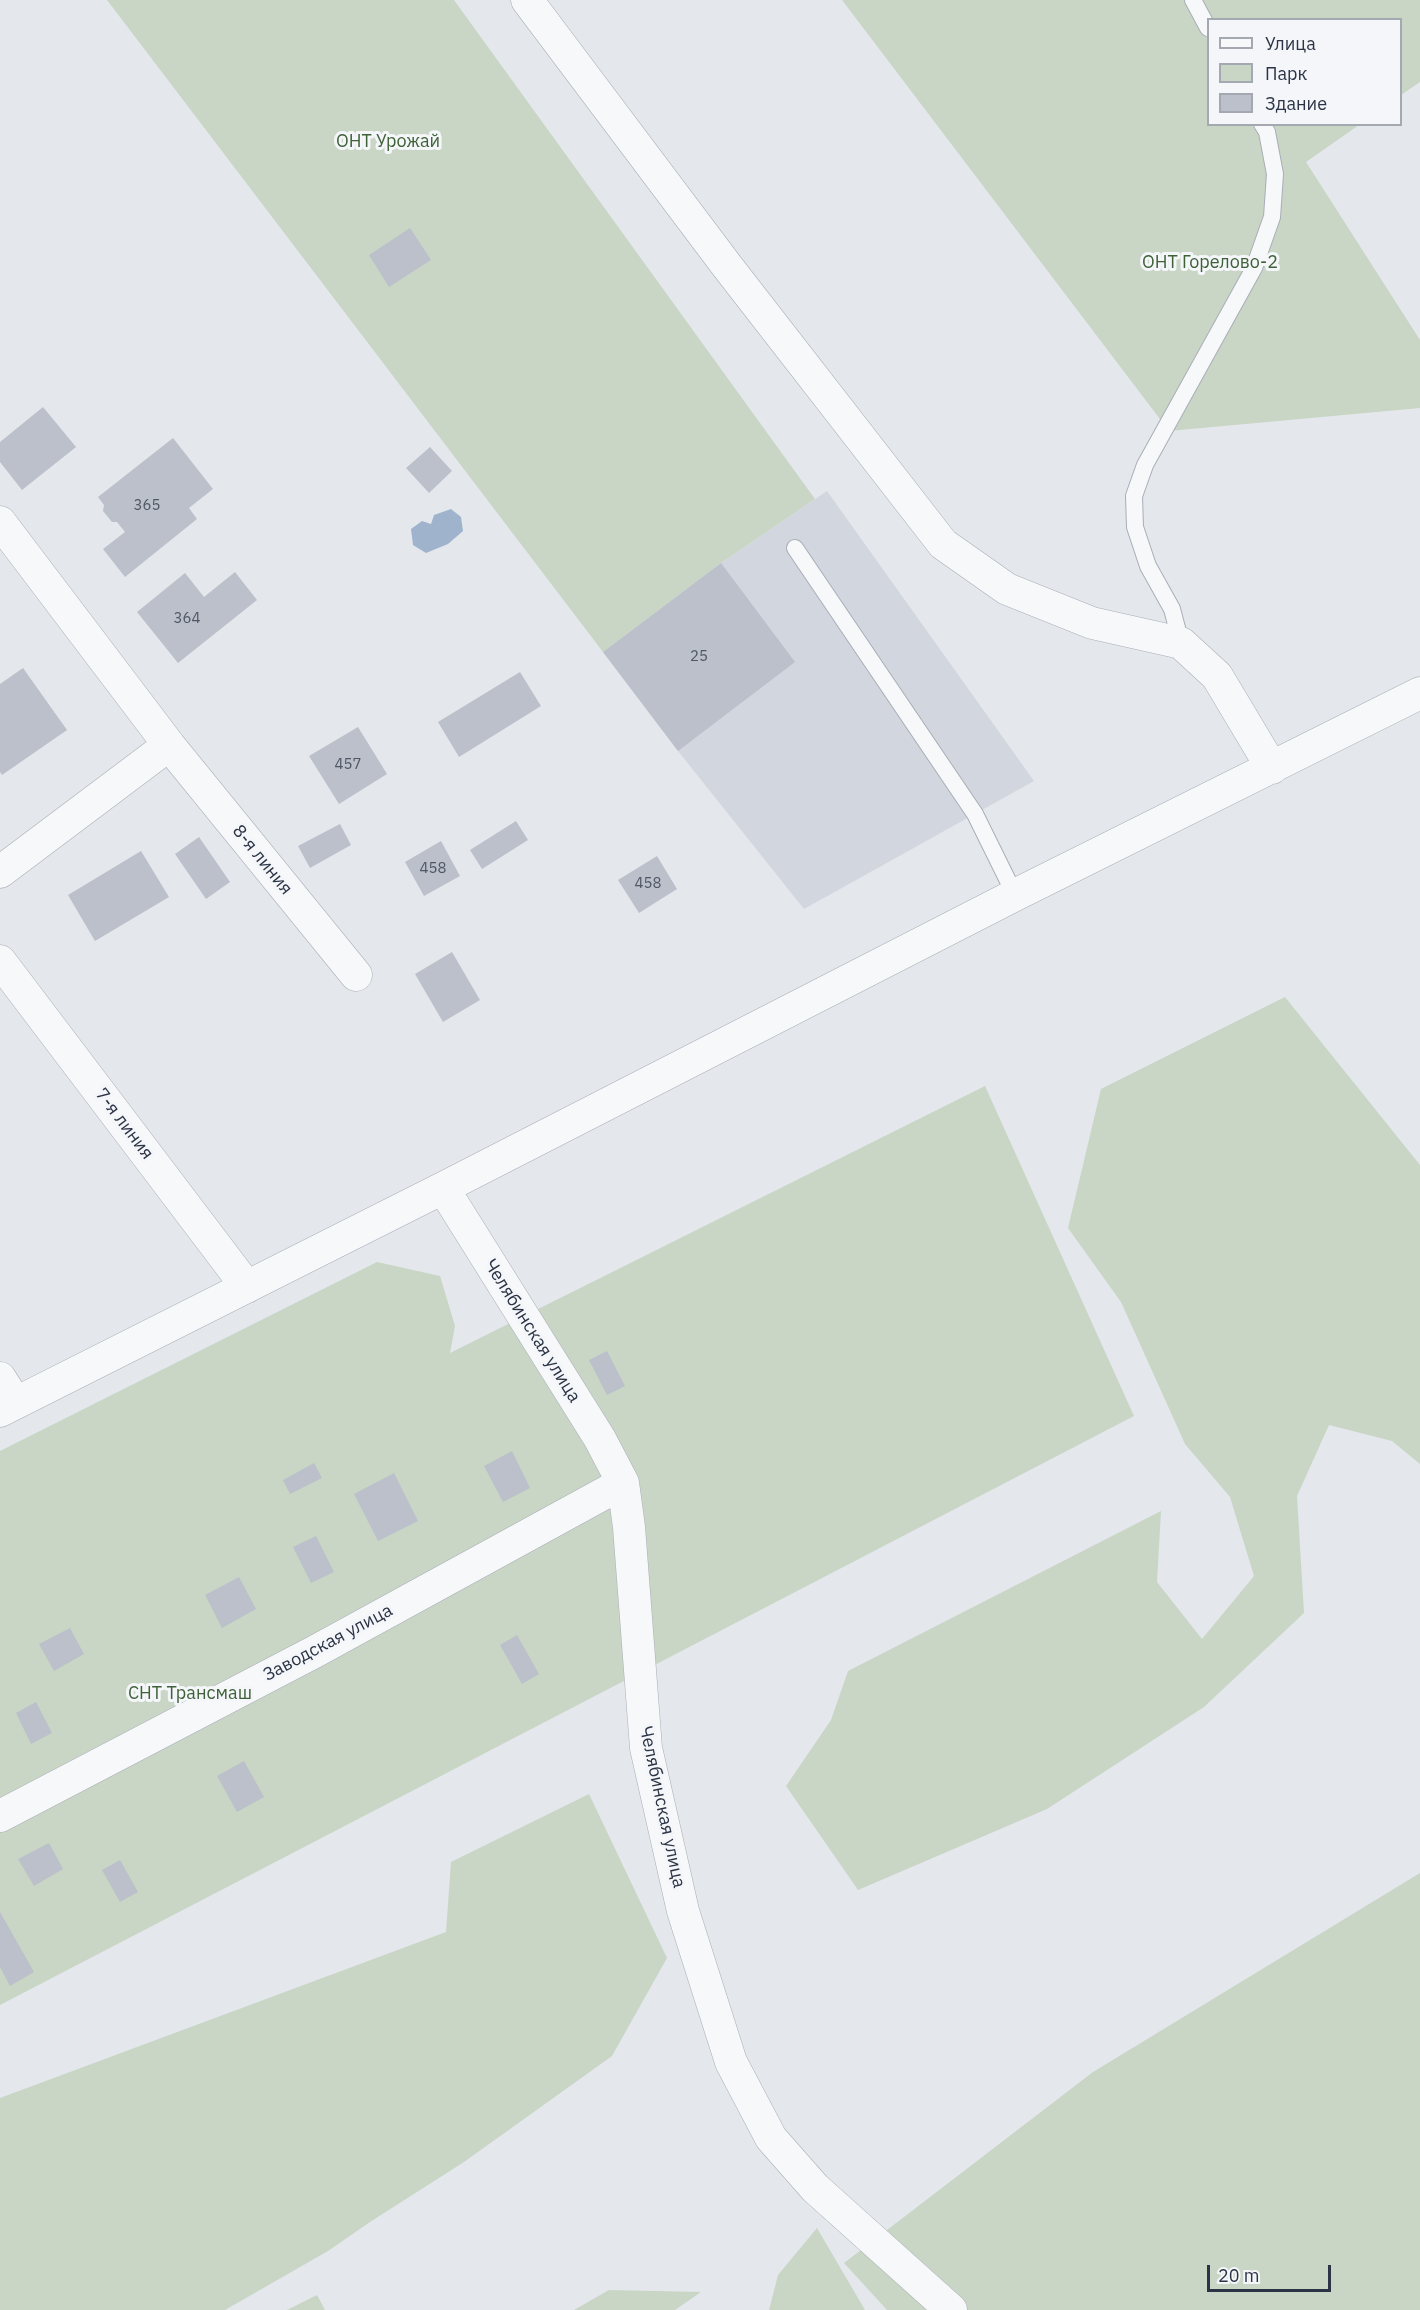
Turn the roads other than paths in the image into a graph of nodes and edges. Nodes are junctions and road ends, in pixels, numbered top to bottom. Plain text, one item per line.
1 (527, 0) edge
2 (1193, 0) edge
3 (1207, 24) edge
4 (1263, 126) edge
5 (0, 522) edge
6 (795, 548) dead end
7 (1181, 643) junction
8 (1420, 693) edge
9 (169, 745) junction
10 (1272, 768) junction
11 (0, 872) edge
12 (1015, 896) junction
13 (0, 961) edge
14 (356, 975) dead end
15 (443, 1188) junction
16 (247, 1287) junction
17 (5, 1397) edge
18 (623, 1483) junction
19 (0, 1816) edge
20 (951, 2310) edge

1 - 7 street
2 - 3 lane
4 - 7 lane
5 - 9 street, 8-я линия
6 - 12 lane
7 - 10 street
8 - 10 street
9 - 11 street
9 - 14 street, 8-я линия
10 - 12 street
12 - 15 street
13 - 16 street, 7-я линия
15 - 16 street
15 - 18 street, Челябинская улица
16 - 17 street
18 - 19 street, Заводская улица
18 - 20 street, Челябинская улица

